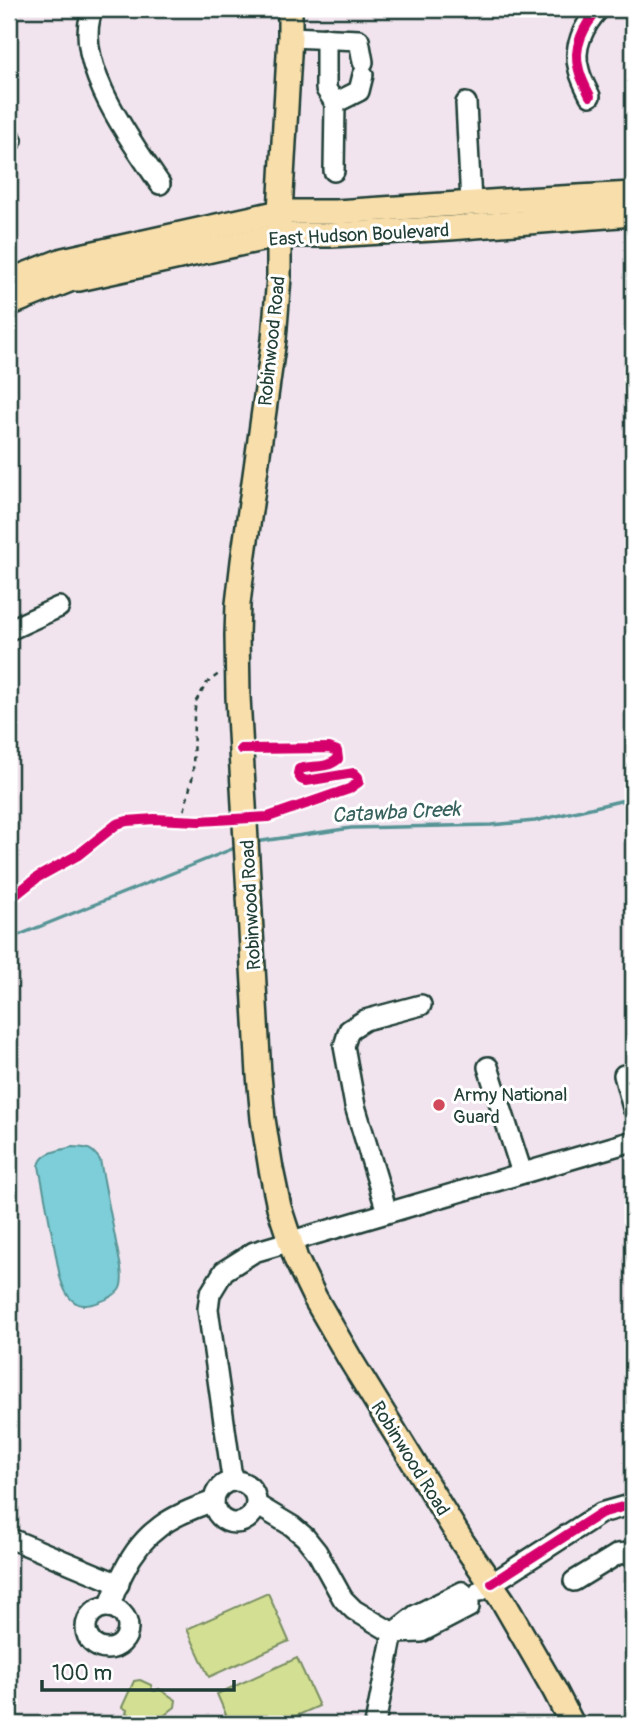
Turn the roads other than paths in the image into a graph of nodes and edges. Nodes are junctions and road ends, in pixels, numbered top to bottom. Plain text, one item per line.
1 (93, 9) edge
2 (289, 9) edge
3 (599, 9) edge
4 (290, 37) junction
5 (326, 38) junction
6 (590, 96) dead end
7 (335, 103) junction
8 (466, 103) dead end
9 (334, 171) dead end
10 (160, 184) dead end
11 (633, 194) edge
12 (471, 203) junction
13 (633, 214) edge
14 (280, 224) junction
15 (9, 281) edge
16 (9, 304) edge
17 (59, 607) dead end
18 (9, 630) edge
19 (421, 1005) dead end
20 (488, 1067) dead end
21 (624, 1075) dead end
22 (633, 1108) edge
23 (633, 1141) edge
24 (522, 1174) junction
25 (387, 1212) junction
26 (290, 1241) junction
27 (231, 1478) junction
28 (633, 1504) edge
29 (208, 1505) junction
30 (263, 1510) junction
31 (9, 1538) edge
32 (633, 1559) edge
33 (574, 1581) dead end
34 (492, 1583) junction
35 (119, 1584) junction
36 (110, 1607) dead end
37 (393, 1633) junction
38 (375, 1724) edge
39 (572, 1724) edge

1 - 10 street
2 - 4 main road, Robinwood Road
3 - 6 street
4 - 5 street
4 - 14 main road, Robinwood Road
5 - 7 street
5 - 7 street
7 - 9 street
8 - 12 street
11 - 12 main road, East Hudson Boulevard
12 - 14 main road, East Hudson Boulevard
13 - 14 main road, East Hudson Boulevard
14 - 15 main road, East Hudson Boulevard
14 - 16 main road, East Hudson Boulevard
14 - 26 main road, Robinwood Road
17 - 18 street
19 - 25 street
20 - 24 street
21 - 22 street
23 - 24 street
24 - 25 street
25 - 26 street
26 - 27 street
26 - 34 main road, Robinwood Road
27 - 29 street
27 - 30 street
28 - 34 street
29 - 30 street
29 - 35 street
30 - 37 street
31 - 35 street
32 - 33 street
34 - 37 street
34 - 39 main road, Robinwood Road
35 - 36 street
37 - 38 street

